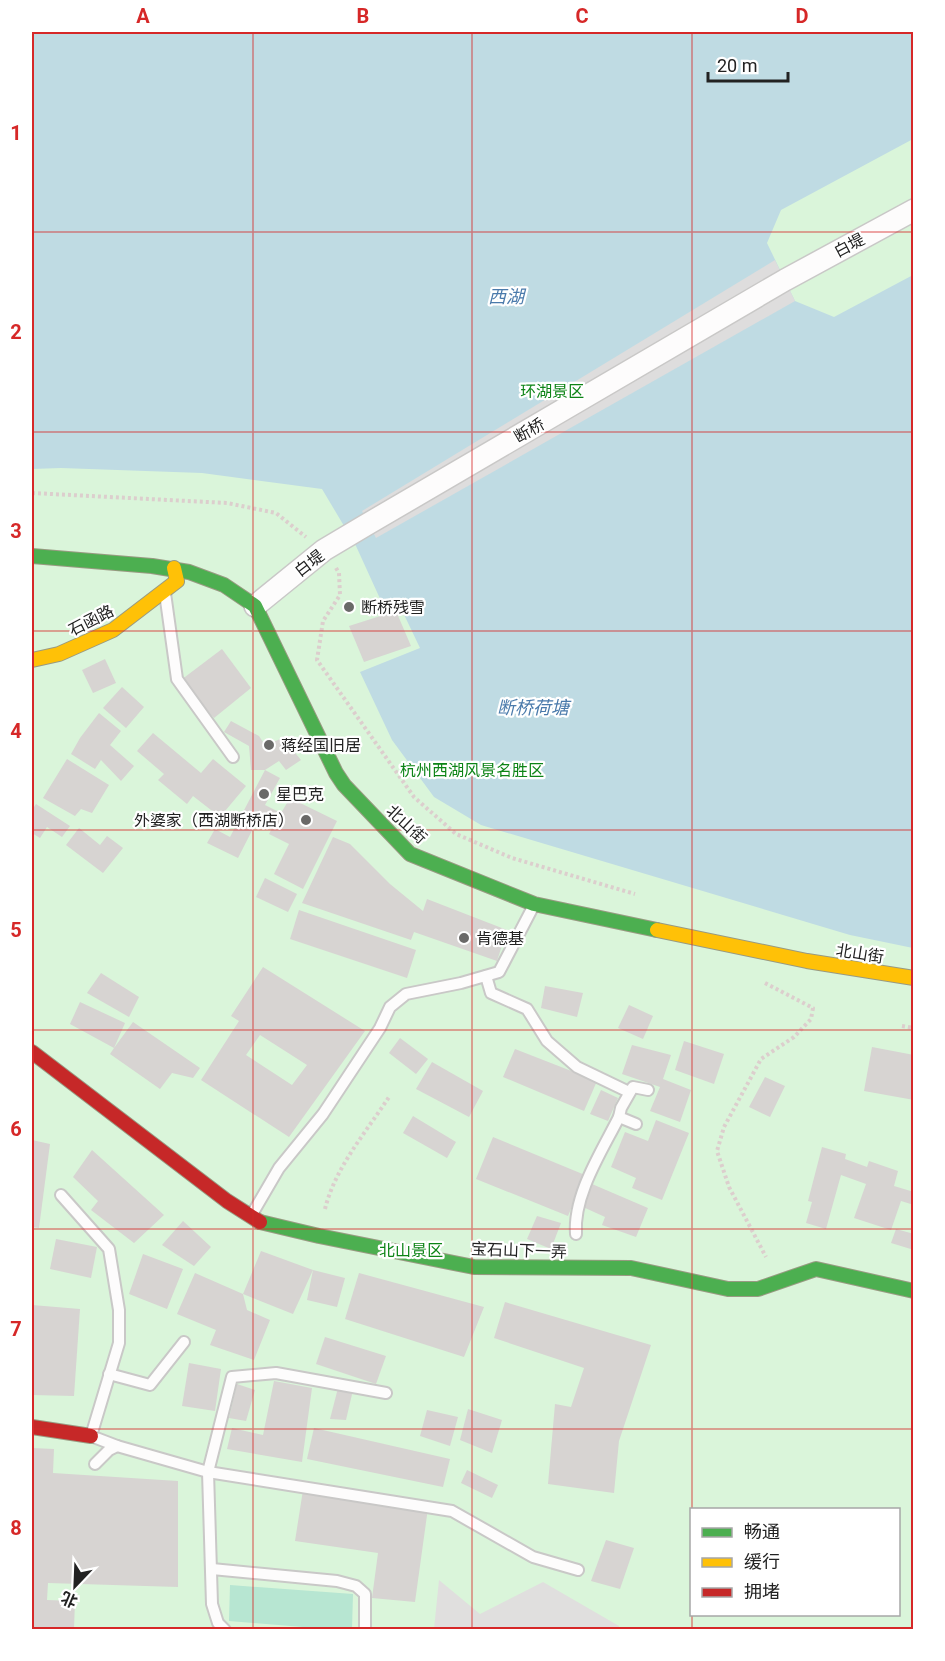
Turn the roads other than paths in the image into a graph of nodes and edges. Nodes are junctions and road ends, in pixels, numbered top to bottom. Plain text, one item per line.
1 (914, 210) edge
2 (785, 280) joint
3 (366, 525) joint
4 (32, 556) edge
5 (174, 568) junction
6 (165, 591) junction
7 (255, 606) junction
8 (32, 660) edge
9 (233, 757) dead end
10 (534, 904) junction
11 (486, 976) junction
12 (914, 978) edge
13 (32, 1052) edge
14 (648, 1090) dead end
15 (628, 1092) junction
16 (619, 1117) junction
17 (636, 1124) dead end
18 (61, 1195) dead end
19 (251, 1216) junction
20 (576, 1234) dead end
21 (914, 1291) edge
22 (184, 1342) dead end
23 (110, 1374) junction
24 (386, 1393) dead end
25 (32, 1427) edge
26 (91, 1436) junction
27 (117, 1446) junction
28 (95, 1464) dead end
29 (208, 1472) junction
30 (212, 1569) junction
31 (578, 1570) dead end
32 (225, 1629) edge
33 (365, 1629) edge

1 - 2 street, 白堤
2 - 3 street, 断桥
3 - 7 street, 白堤
4 - 5 street, 北山街
5 - 6 street
5 - 7 street, 北山街
6 - 8 street, 石函路
6 - 9 lane
7 - 10 street, 北山街
10 - 11 lane
10 - 12 street, 北山街
11 - 15 lane
11 - 19 lane
13 - 19 street, 宝石山下一弄
14 - 15 lane
15 - 16 lane
16 - 17 lane
16 - 20 lane
18 - 23 lane
19 - 21 street, 宝石山下一弄
22 - 23 lane
23 - 26 lane
24 - 29 lane
25 - 26 street
26 - 27 lane
27 - 28 lane
27 - 29 lane
29 - 30 lane
29 - 31 lane
30 - 32 lane
30 - 33 lane

